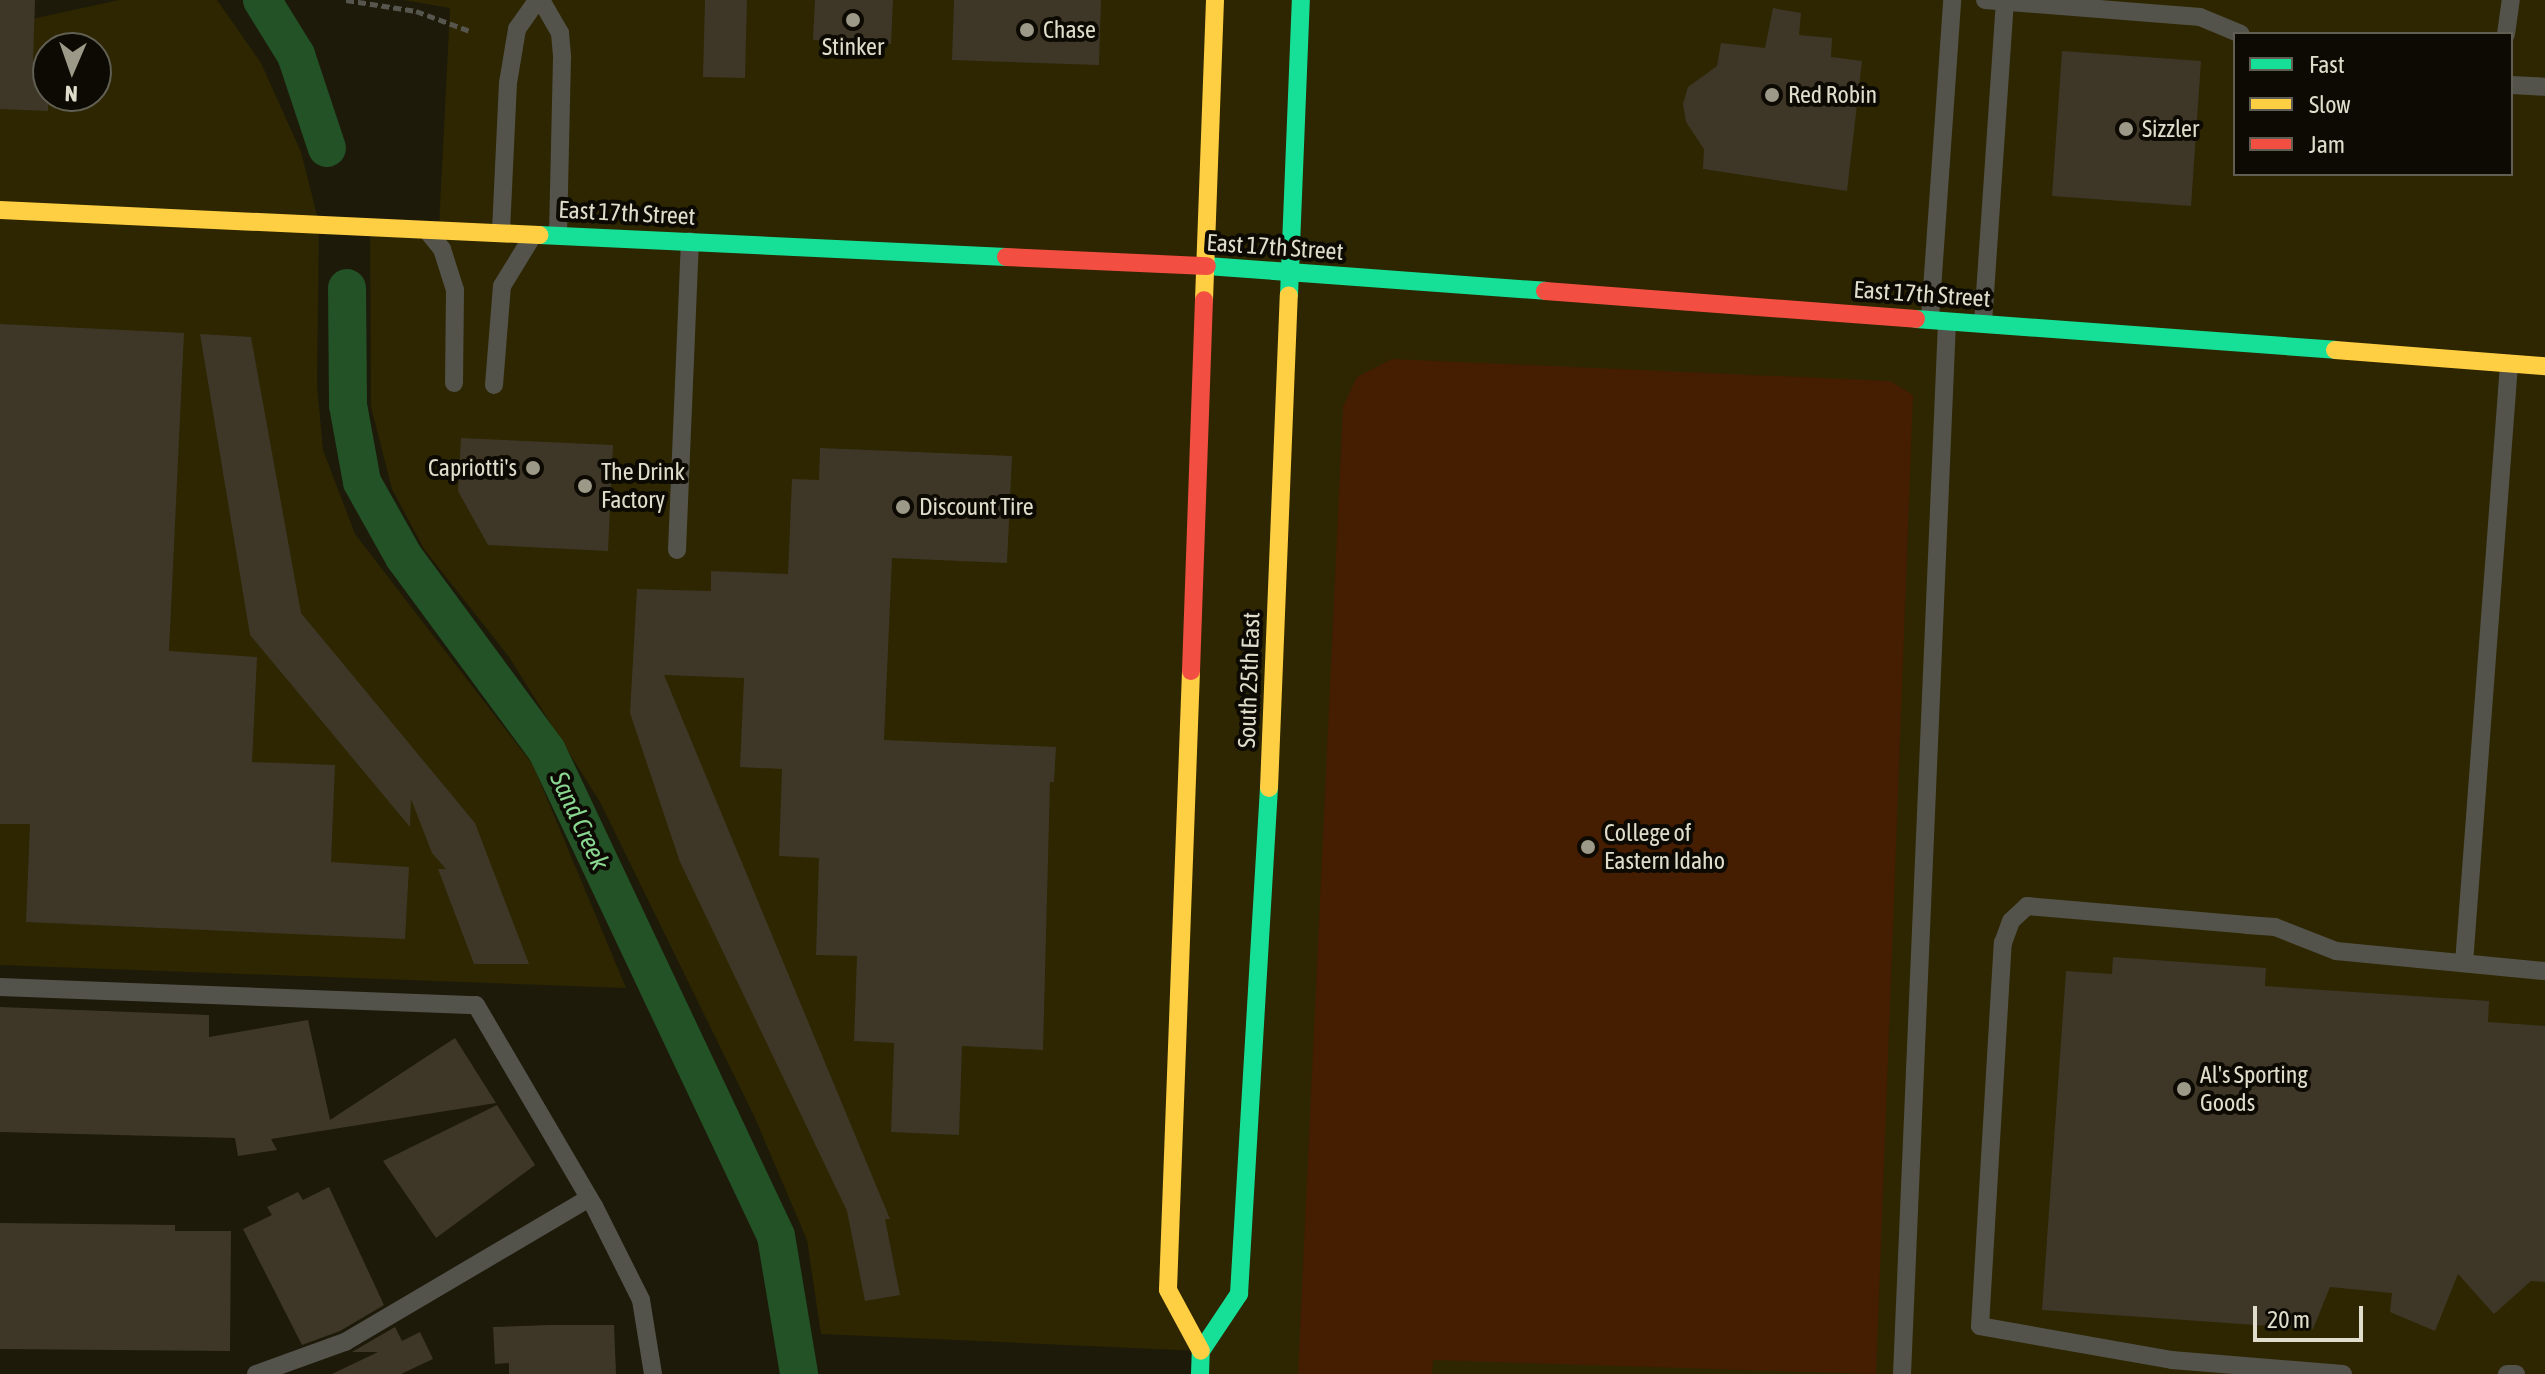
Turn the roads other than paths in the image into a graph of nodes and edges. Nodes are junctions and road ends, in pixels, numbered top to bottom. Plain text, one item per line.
1 (539, 0) edge
2 (1215, 0) edge
3 (1301, 0) edge
4 (1952, 0) edge
5 (1985, 0) edge
6 (2511, 0) edge
7 (2005, 2) edge
8 (2236, 32) edge
9 (2506, 32) edge
10 (2513, 85) edge
11 (2545, 87) edge
12 (0, 210) edge
13 (425, 228) junction
14 (501, 231) junction
15 (535, 233) junction
16 (558, 234) junction
17 (690, 240) junction
18 (1207, 266) junction
19 (1289, 272) junction
20 (1938, 319) junction
21 (1983, 323) junction
22 (2509, 364) junction
23 (2545, 366) edge
24 (454, 383) dead end
25 (494, 385) dead end
26 (677, 550) dead end
27 (2464, 963) junction
28 (2545, 971) edge
29 (0, 987) edge
30 (589, 1198) junction
31 (1201, 1351) junction
32 (256, 1374) edge
33 (653, 1374) edge
34 (1200, 1374) edge
35 (1902, 1374) edge
36 (2343, 1374) edge
37 (2507, 1374) edge
38 (2516, 1374) edge

1 - 14 lane
1 - 16 lane
2 - 18 main road
3 - 19 main road, South 25th East
4 - 20 lane
5 - 7 lane
6 - 9 lane
7 - 8 lane
7 - 21 lane
10 - 11 lane
12 - 13 main road, East 17th Street
13 - 14 main road, East 17th Street
13 - 24 lane
14 - 15 main road, East 17th Street
15 - 16 main road, East 17th Street
15 - 25 lane
16 - 17 main road, East 17th Street
17 - 18 main road, East 17th Street
17 - 26 lane
18 - 19 main road, East 17th Street
18 - 31 main road
19 - 20 main road, East 17th Street
19 - 31 main road, South 25th East
20 - 21 main road, East 17th Street
20 - 35 lane
21 - 22 main road, East 17th Street
22 - 23 main road, East 17th Street
22 - 27 lane
27 - 28 lane
27 - 36 lane
29 - 30 lane
30 - 32 lane
30 - 33 lane
31 - 34 main road
37 - 38 lane

